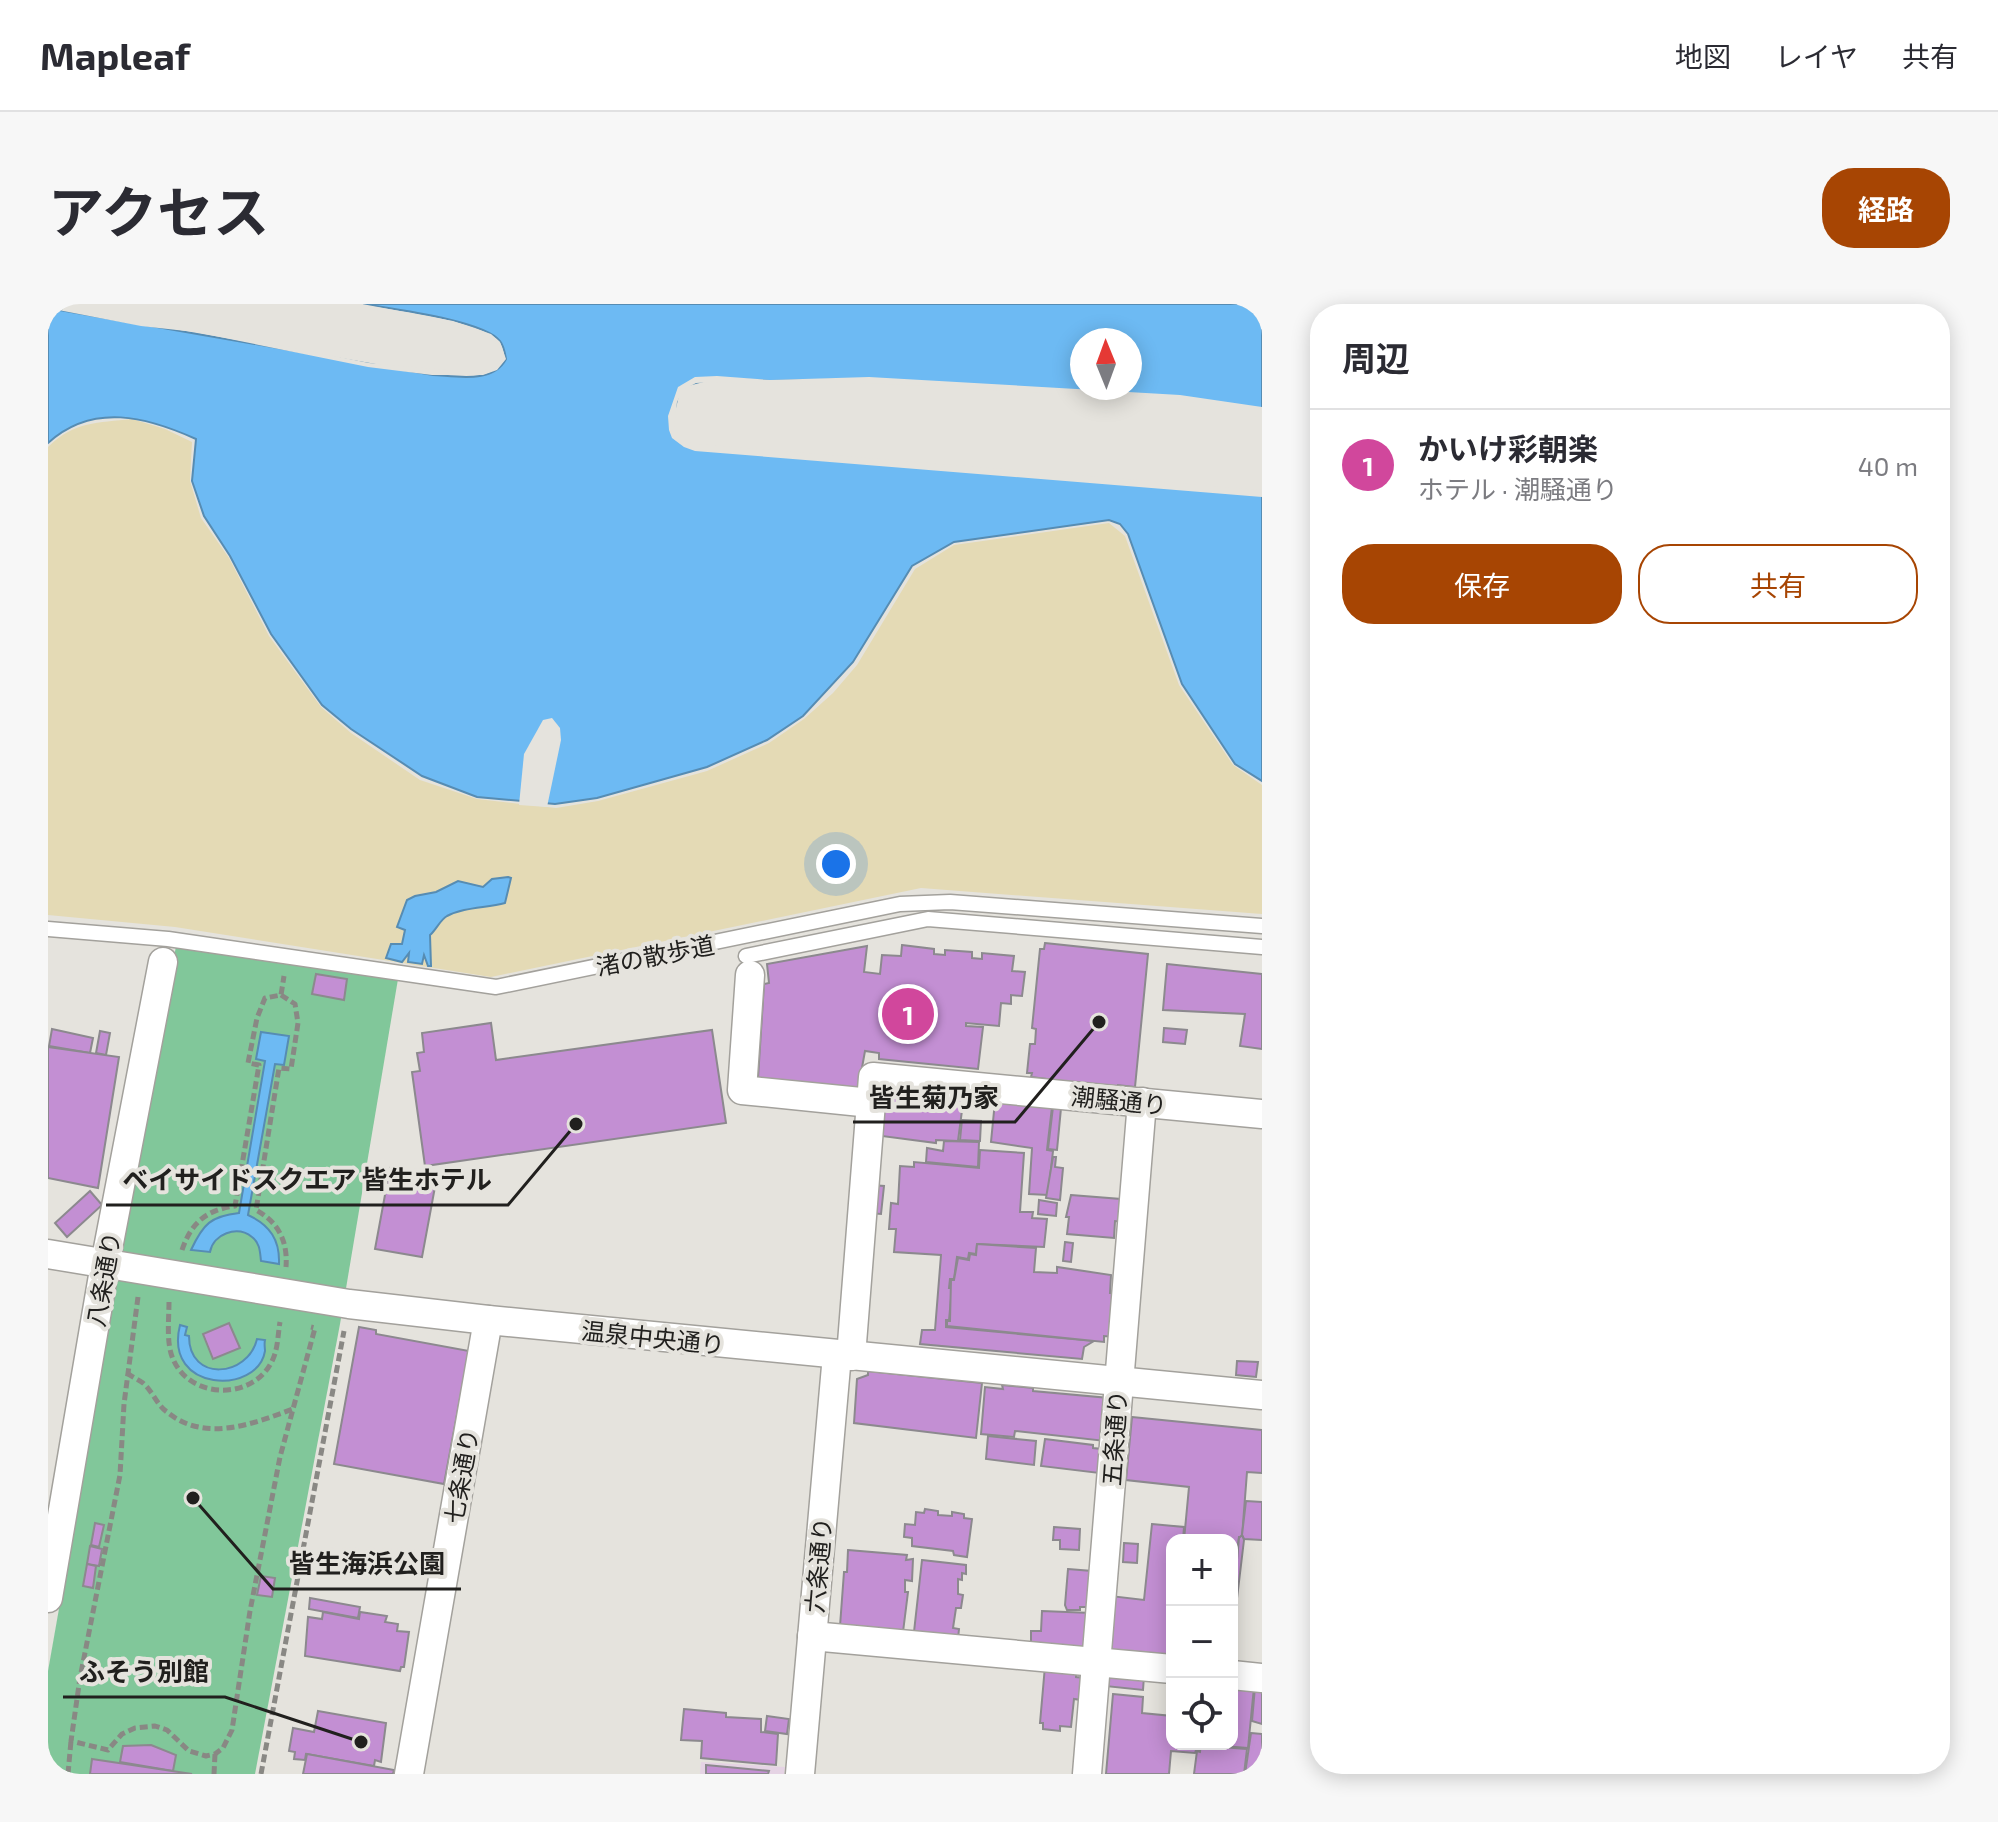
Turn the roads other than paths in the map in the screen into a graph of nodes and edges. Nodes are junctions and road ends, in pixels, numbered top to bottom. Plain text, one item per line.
1 (1262, 926) edge
2 (48, 929) edge
3 (741, 938) junction
4 (1262, 947) edge
5 (165, 950) junction
6 (748, 966) junction
7 (880, 1076) joint
8 (1142, 1102) junction
9 (871, 1103) junction
10 (1262, 1114) edge
11 (48, 1254) edge
12 (105, 1264) junction
13 (488, 1320) junction
14 (844, 1356) junction
15 (1118, 1382) junction
16 (1262, 1395) edge
17 (48, 1598) edge
18 (812, 1636) junction
19 (1097, 1661) junction
20 (1166, 1668) edge
21 (1238, 1676) edge
22 (1262, 1678) edge
23 (409, 1774) edge
24 (800, 1774) edge
25 (1087, 1774) edge

1 - 3 lane, 渚の散歩道
2 - 5 lane, 渚の散歩道
3 - 5 lane, 渚の散歩道
3 - 6 lane
4 - 6 lane
5 - 12 street, 八条通り
6 - 9 street
7 - 8 street, 潮騒通り
7 - 9 street, 六条通り
8 - 10 street, 潮騒通り
8 - 15 street, 五条通り
9 - 14 street, 六条通り
11 - 12 street, 温泉中央通り
12 - 13 street, 温泉中央通り
12 - 17 street, 八条通り
13 - 14 street, 温泉中央通り
13 - 23 street, 七条通り
14 - 15 street, 温泉中央通り
14 - 18 street, 六条通り
15 - 16 street, 温泉中央通り
15 - 19 street, 五条通り
18 - 19 street
18 - 24 street, 六条通り
19 - 20 street
19 - 25 street, 五条通り
21 - 22 street

